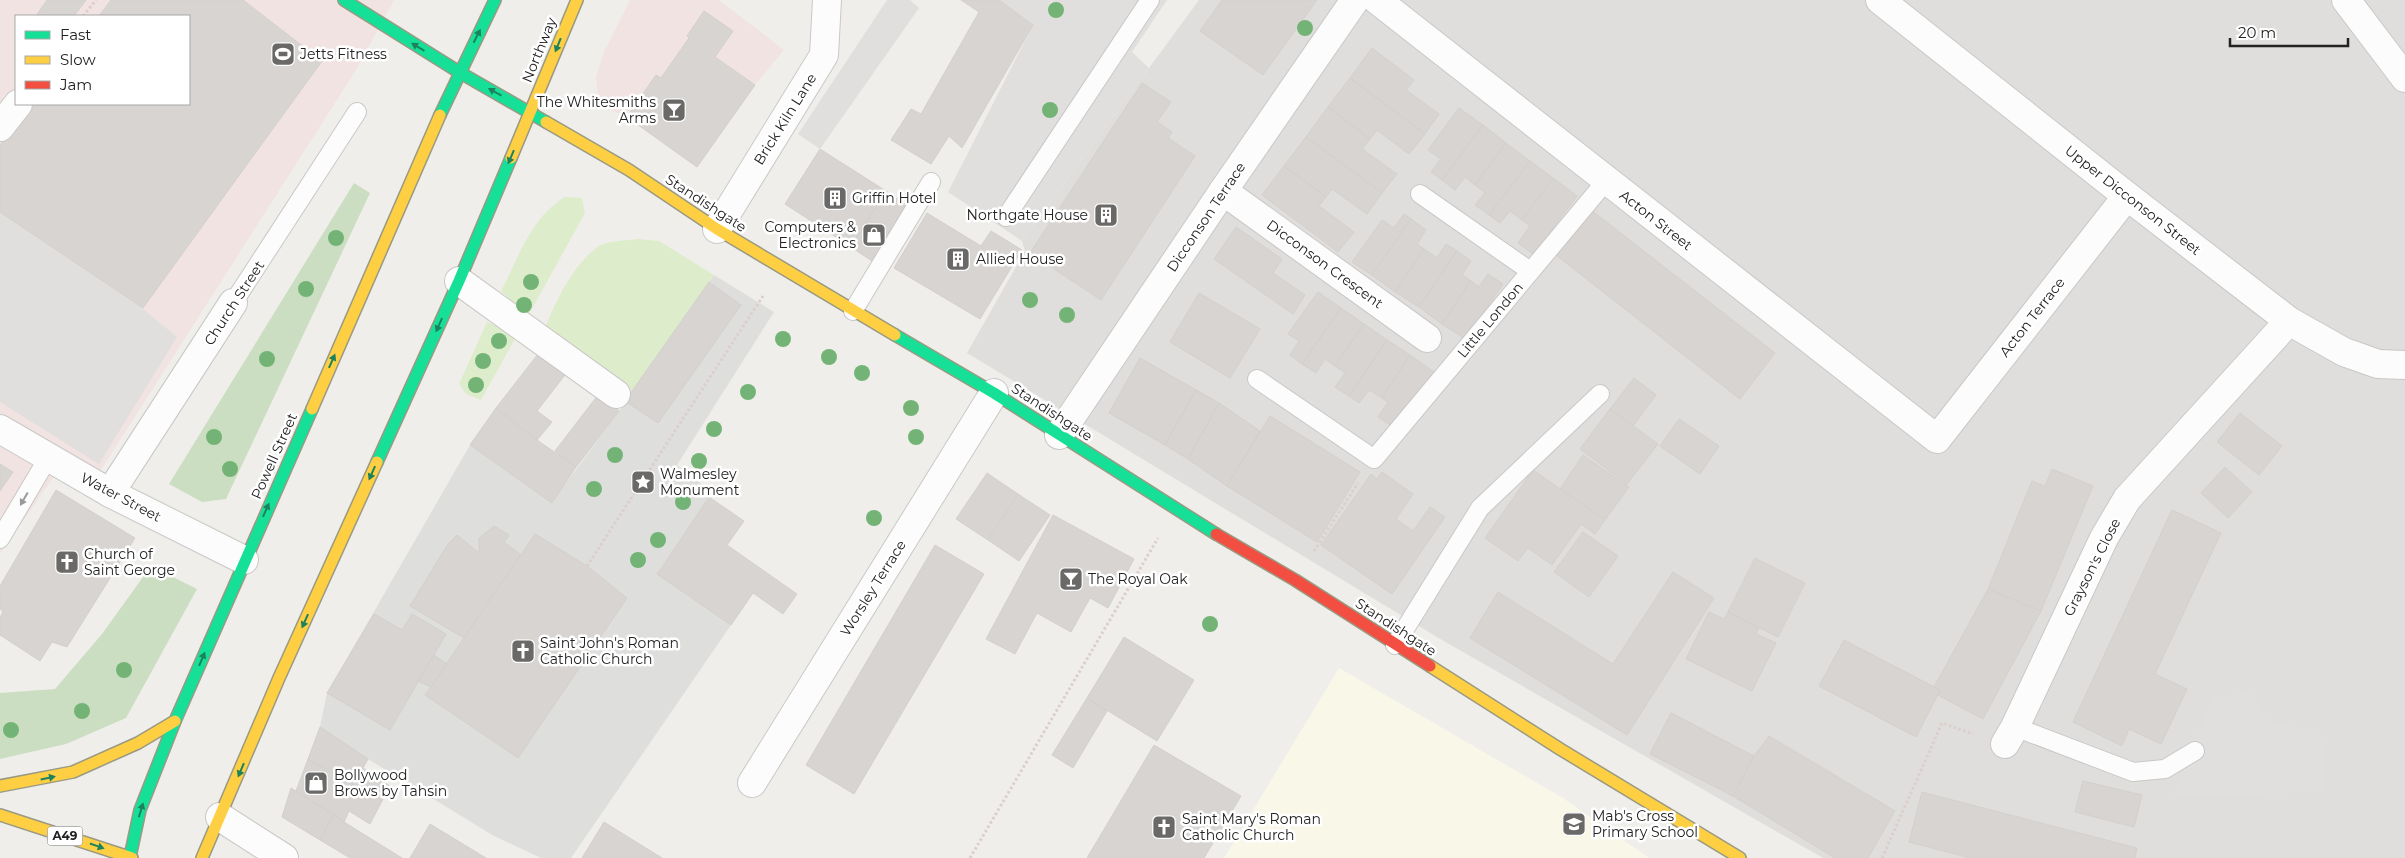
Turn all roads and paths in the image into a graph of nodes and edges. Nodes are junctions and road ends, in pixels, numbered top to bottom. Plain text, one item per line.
1 (96, 0) edge
2 (344, 0) edge
3 (494, 0) edge
4 (577, 0) edge
5 (827, 0) edge
6 (1150, 0) edge
7 (1355, 0) edge
8 (1377, 0) edge
9 (1880, 0) edge
10 (2346, 0) edge
11 (85, 15) edge
12 (459, 72) junction
13 (2405, 78) edge
14 (17, 105) edge
15 (357, 112) dead end
16 (530, 112) junction
17 (0, 127) edge
18 (1606, 181) junction
19 (931, 182) dead end
20 (1223, 191) junction
21 (1420, 194) dead end
22 (2127, 196) junction
23 (1006, 217) dead end
24 (717, 228) junction
25 (782, 268) junction
26 (1530, 271) junction
27 (459, 281) junction
28 (233, 304) joint
29 (853, 311) junction
30 (2289, 321) junction
31 (1427, 338) dead end
32 (2405, 365) edge
33 (1256, 379) dead end
34 (994, 393) junction
35 (616, 394) dead end
36 (1600, 394) dead end
37 (0, 429) edge
38 (1059, 434) junction
39 (1937, 439) joint
40 (48, 458) junction
41 (1374, 459) junction
42 (110, 493) junction
43 (1175, 509) junction
44 (0, 540) edge
45 (244, 560) junction
46 (587, 566) dead end
47 (1295, 580) junction
48 (1395, 644) junction
49 (175, 721) junction
50 (2010, 735) junction
51 (2195, 750) dead end
52 (752, 783) dead end
53 (0, 786) edge
54 (0, 815) edge
55 (220, 817) junction
56 (130, 858) edge
57 (202, 858) edge
58 (284, 858) edge
59 (970, 858) edge
60 (1740, 858) edge
61 (1882, 858) edge

1 - 11 path
12 -> 2 main road, Standishgate
12 -> 3 main road
4 -> 16 main road, Northway
5 - 24 street, Brick Kiln Lane
6 - 23 lane
7 - 20 street, Dicconson Terrace
8 - 18 street, Acton Street
9 - 22 street, Upper Dicconson Street
10 - 13 street
16 -> 12 main road, Standishgate
45 -> 12 main road, Powell Street
14 - 17 street
15 - 28 lane, Church Street
16 - 24 main road, Standishgate
16 -> 27 main road
18 - 26 lane, Little London
18 - 39 street, Acton Street
19 - 29 lane
20 - 31 street, Dicconson Crescent
20 - 38 street, Dicconson Terrace
21 - 26 lane
22 - 30 street, Upper Dicconson Street
22 - 39 street, Acton Terrace
24 - 25 main road, Standishgate
25 - 29 main road, Standishgate
25 - 46 path
26 - 41 lane, Little London
27 - 35 street
27 -> 55 main road
28 - 42 street, Church Street
29 - 34 main road, Standishgate
30 - 32 street, Upper Dicconson Street
30 - 50 street, Grayson's Close
33 - 41 lane
34 - 38 main road, Standishgate
34 - 52 street, Worsley Terrace
36 - 48 lane
37 - 40 street, Water Street
38 - 43 main road, Standishgate
40 - 42 street, Water Street
40 -> 44 lane
41 - 47 path
42 - 45 street, Water Street
43 - 47 main road, Standishgate
43 - 59 path
49 -> 45 main road, Powell Street
47 - 48 main road, Standishgate
48 - 60 main road, Standishgate
53 -> 49 main road
56 -> 49 main road, Powell Street
50 - 51 lane
50 - 61 path
54 -> 56 main road, A49
55 - 57 main road
55 - 58 street

